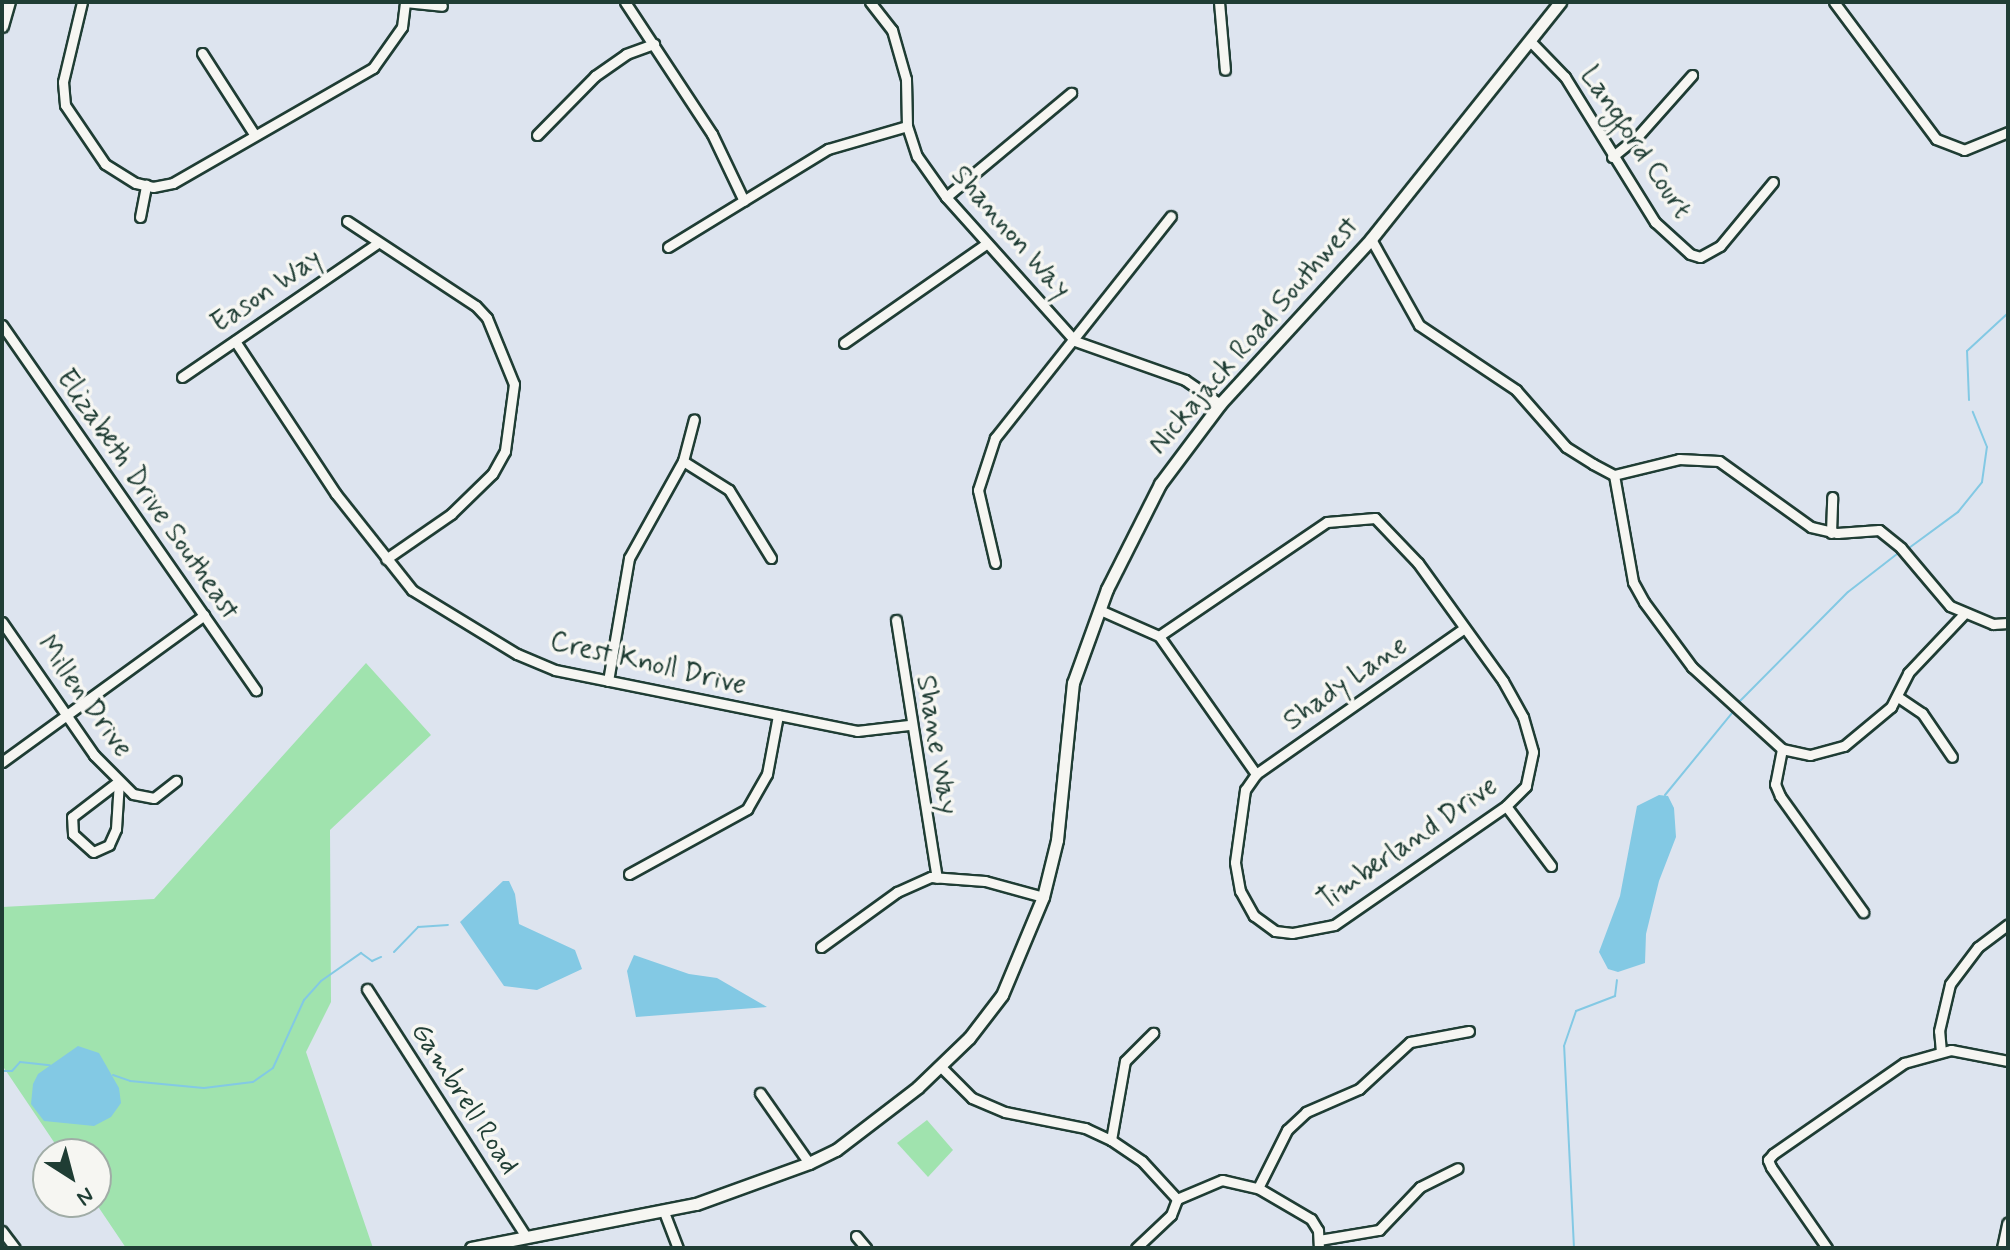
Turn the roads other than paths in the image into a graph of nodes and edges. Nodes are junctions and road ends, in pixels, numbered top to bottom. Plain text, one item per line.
1 (9, 2) edge
2 (82, 2) edge
3 (405, 2) edge
4 (625, 2) edge
5 (870, 2) edge
6 (1219, 2) edge
7 (1560, 2) edge
8 (1834, 2) edge
9 (442, 6) dead end
10 (2, 26) edge
11 (1530, 41) junction
12 (654, 44) junction
13 (202, 53) dead end
14 (1225, 70) dead end
15 (1692, 75) dead end
16 (1071, 93) dead end
17 (907, 126) junction
18 (2008, 132) edge
19 (254, 134) junction
20 (537, 135) dead end
21 (1612, 157) junction
22 (1773, 182) dead end
23 (146, 185) junction
24 (946, 197) junction
25 (744, 201) junction
26 (1171, 216) dead end
27 (140, 217) dead end
28 (347, 221) dead end
29 (1371, 239) junction
30 (378, 243) junction
31 (986, 244) junction
32 (668, 247) dead end
33 (2, 325) edge
34 (235, 341) junction
35 (1075, 341) junction
36 (844, 343) dead end
37 (182, 377) dead end
38 (1220, 404) junction
39 (694, 419) dead end
40 (683, 461) junction
41 (1614, 475) junction
42 (1832, 497) dead end
43 (1831, 533) junction
44 (771, 558) dead end
45 (386, 559) junction
46 (995, 563) dead end
47 (1100, 610) junction
48 (204, 615) junction
49 (1963, 615) junction
50 (896, 620) dead end
51 (2, 622) edge
52 (2008, 623) edge
53 (1462, 630) junction
54 (1159, 636) junction
55 (608, 681) junction
56 (256, 690) dead end
57 (1898, 697) junction
58 (69, 715) junction
59 (778, 715) junction
60 (909, 725) junction
61 (1782, 749) junction
62 (1952, 757) dead end
63 (2, 762) edge
64 (1256, 774) junction
65 (119, 781) junction
66 (176, 781) dead end
67 (1506, 806) junction
68 (1551, 866) dead end
69 (629, 874) dead end
70 (937, 878) junction
71 (1043, 897) junction
72 (1863, 912) dead end
73 (2008, 924) edge
74 (821, 947) dead end
75 (367, 989) dead end
76 (1469, 1031) dead end
77 (1153, 1033) dead end
78 (1941, 1052) junction
79 (2008, 1061) edge
80 (941, 1067) junction
81 (760, 1093) dead end
82 (1111, 1140) junction
83 (809, 1163) junction
84 (1458, 1168) dead end
85 (1258, 1188) junction
86 (1177, 1199) junction
87 (664, 1212) junction
88 (2008, 1224) edge
89 (2, 1231) edge
90 (524, 1234) junction
91 (856, 1236) dead end
92 (1319, 1244) edge
93 (15, 1248) edge
94 (471, 1248) edge
95 (678, 1248) edge
96 (866, 1248) edge
97 (1136, 1248) edge
98 (1827, 1248) edge
99 (2003, 1248) edge

1 - 10 main road
2 - 23 street
3 - 9 street
3 - 19 street
4 - 12 street
5 - 17 street, Shannon Way
6 - 14 street
7 - 11 street, Nickajack Road Southwest
8 - 18 street
11 - 21 street, Langford Court
11 - 29 street, Nickajack Road Southwest
12 - 20 street
12 - 25 street
13 - 19 street
15 - 21 street
16 - 24 street
17 - 24 street, Shannon Way
17 - 25 street
19 - 23 street
21 - 22 street, Langford Court
23 - 27 street
24 - 31 street, Shannon Way
25 - 32 street
26 - 35 street
28 - 30 street
29 - 38 street, Nickajack Road Southwest
29 - 41 street
30 - 34 street, Eason Way
30 - 45 street
31 - 35 street, Shannon Way
31 - 36 street
33 - 48 street, Elizabeth Drive Southeast
34 - 37 street, Eason Way
34 - 45 street, Crest Knoll Drive
35 - 38 street, Shannon Way
35 - 46 street
38 - 47 street, Nickajack Road Southwest
39 - 40 street
40 - 44 street
40 - 55 street
41 - 43 street
41 - 61 street
42 - 43 street
43 - 49 street
45 - 55 street, Crest Knoll Drive
47 - 54 street
47 - 71 street, Nickajack Road Southwest
48 - 56 street, Elizabeth Drive Southeast
48 - 58 street
49 - 52 street
49 - 57 street
50 - 60 street, Shane Way
51 - 58 street, Millen Drive
53 - 54 street, Timberland Drive
53 - 64 street, Shady Lane
53 - 67 street, Timberland Drive
54 - 64 street
55 - 59 street, Crest Knoll Drive
57 - 61 street
57 - 62 street
58 - 63 street
58 - 65 street, Millen Drive
59 - 60 street, Crest Knoll Drive
59 - 69 street
60 - 70 street, Shane Way
61 - 72 street
64 - 67 street, Timberland Drive
65 - 65 street
65 - 66 street, Millen Drive
67 - 68 street
70 - 71 street
70 - 74 street
71 - 80 street, Nickajack Road Southwest
73 - 78 street
75 - 90 street, Gambrell Road
76 - 85 street
77 - 82 street
78 - 79 street
78 - 98 street
80 - 82 street
80 - 83 street, Nickajack Road Southwest
81 - 83 street
82 - 86 street
83 - 87 street, Nickajack Road Southwest
84 - 92 street
85 - 86 street
85 - 92 street
86 - 97 street
87 - 90 street, Nickajack Road Southwest
87 - 95 street
88 - 99 street
89 - 93 street
90 - 94 street, Nickajack Road Southwest
91 - 96 street

